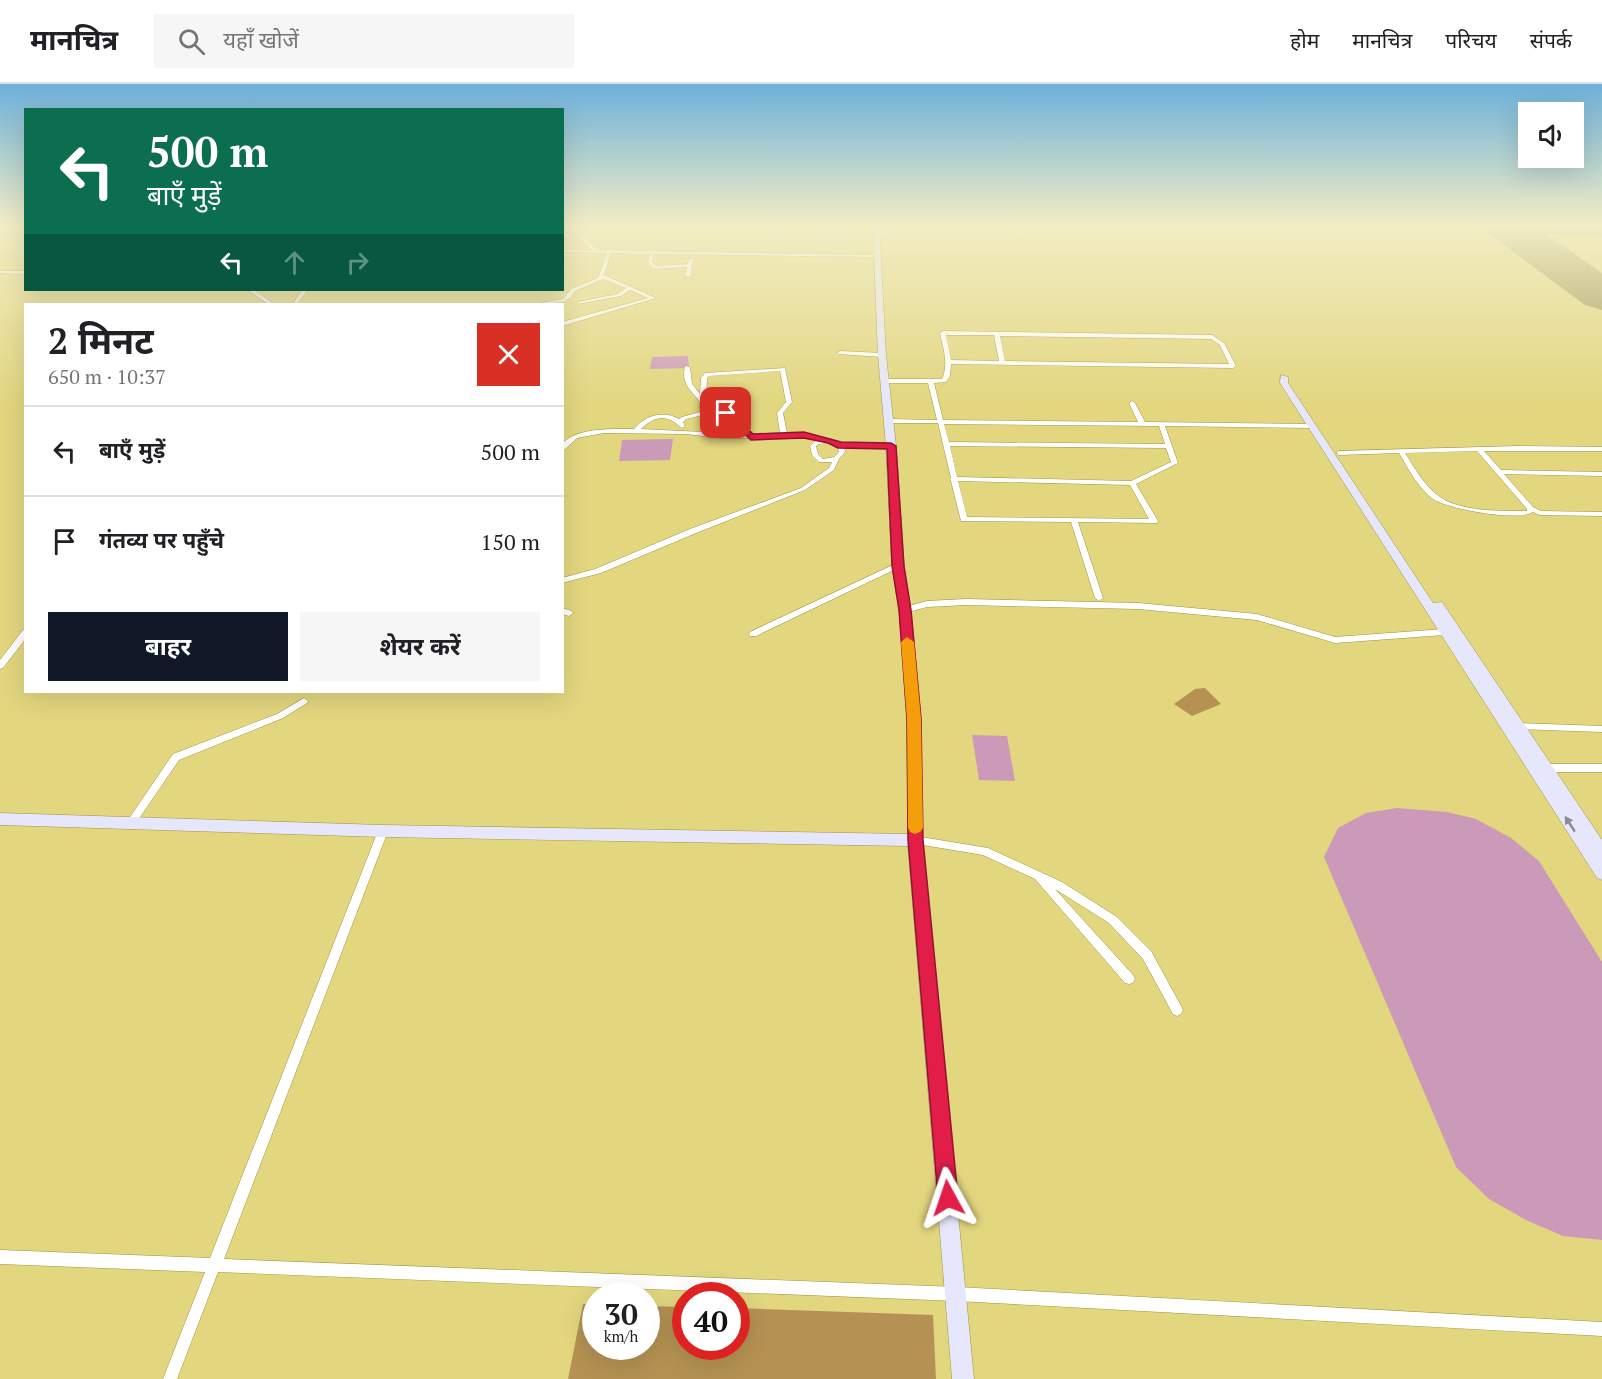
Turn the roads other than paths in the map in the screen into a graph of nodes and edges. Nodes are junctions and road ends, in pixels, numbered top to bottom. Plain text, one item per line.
1 (587, 284) edge
2 (621, 284) edge
3 (879, 284) edge
4 (630, 288) junction
5 (252, 291) edge
6 (572, 294) junction
7 (270, 303) edge
8 (551, 303) edge
9 (580, 303) junction
10 (591, 316) junction
11 (564, 323) edge
12 (997, 335) junction
13 (840, 353) dead end
14 (882, 355) junction
15 (1002, 361) junction
16 (948, 362) junction
17 (687, 367) dead end
18 (704, 381) junction
19 (885, 381) junction
20 (931, 382) junction
21 (688, 385) junction
22 (703, 403) junction
23 (1132, 404) dead end
24 (707, 413) junction
25 (889, 421) junction
26 (680, 422) junction
27 (941, 422) junction
28 (1142, 423) junction
29 (1161, 424) junction
30 (1312, 426) junction
31 (634, 432) junction
32 (686, 432) junction
33 (784, 436) junction
34 (751, 437) junction
35 (828, 441) junction
36 (946, 444) junction
37 (838, 445) junction
38 (564, 446) edge
39 (891, 446) junction
40 (1169, 446) junction
41 (1479, 449) junction
42 (1602, 449) edge
43 (1401, 452) junction
44 (1339, 453) junction
45 (836, 459) junction
46 (1498, 472) junction
47 (1602, 474) edge
48 (953, 479) junction
49 (1132, 483) junction
50 (1531, 509) junction
51 (1602, 514) edge
52 (1074, 520) junction
53 (898, 566) junction
54 (564, 580) edge
55 (1099, 598) dead end
56 (905, 610) junction
57 (1444, 632) junction
58 (753, 634) dead end
59 (24, 635) edge
60 (0, 666) edge
61 (304, 700) dead end
62 (1518, 726) junction
63 (1602, 729) edge
64 (1546, 768) junction
65 (1602, 768) edge
66 (0, 819) edge
67 (131, 823) junction
68 (383, 831) junction
69 (915, 840) junction
70 (1602, 853) edge
71 (1602, 873) edge
72 (1034, 874) junction
73 (1130, 979) dead end
74 (1176, 1010) dead end
75 (0, 1257) edge
76 (214, 1265) junction
77 (957, 1294) junction
78 (1602, 1329) edge
79 (170, 1379) edge
80 (963, 1379) edge

1 - 6 street
2 - 4 street
3 - 14 street
4 - 9 street
4 - 10 street
5 - 7 street
6 - 8 street
6 - 9 street
9 - 10 street
10 - 11 street
12 - 15 street
12 - 15 street
12 - 16 street
13 - 14 street
14 - 19 street
15 - 16 street
16 - 20 street
17 - 21 street
18 - 21 street
18 - 22 street
18 - 33 street
19 - 20 street
19 - 25 street
20 - 27 street
21 - 22 street
22 - 24 street
23 - 28 street
24 - 26 street
24 - 34 street
25 - 27 street
25 - 39 street
26 - 31 street
26 - 32 street
27 - 28 street
27 - 36 street
28 - 29 street
29 - 30 street
29 - 40 street
30 - 44 street
30 - 57 street
31 - 32 street
31 - 38 street
32 - 34 street
33 - 34 street
33 - 35 street
35 - 37 street
35 - 45 street
36 - 40 street
36 - 48 street
37 - 39 street
37 - 45 street
39 - 53 street
40 - 49 street
41 - 42 street
41 - 43 street
41 - 46 street
43 - 44 street
43 - 50 street
44 - 62 street
45 - 54 street
46 - 47 street
46 - 50 street
48 - 49 street
48 - 52 street
49 - 52 street
50 - 51 street
52 - 55 street
53 - 56 street
53 - 58 street
56 - 57 street
56 - 69 street
71 -> 57 street
59 - 60 street
61 - 67 street
62 - 63 street
62 - 64 street
64 - 65 street
64 - 70 street
66 - 67 street
67 - 68 street
68 - 69 street
68 - 76 street
69 - 72 street
69 - 77 street
72 - 73 street
72 - 74 street
75 - 76 street
76 - 77 street
76 - 79 street
77 - 78 street
77 - 80 street

